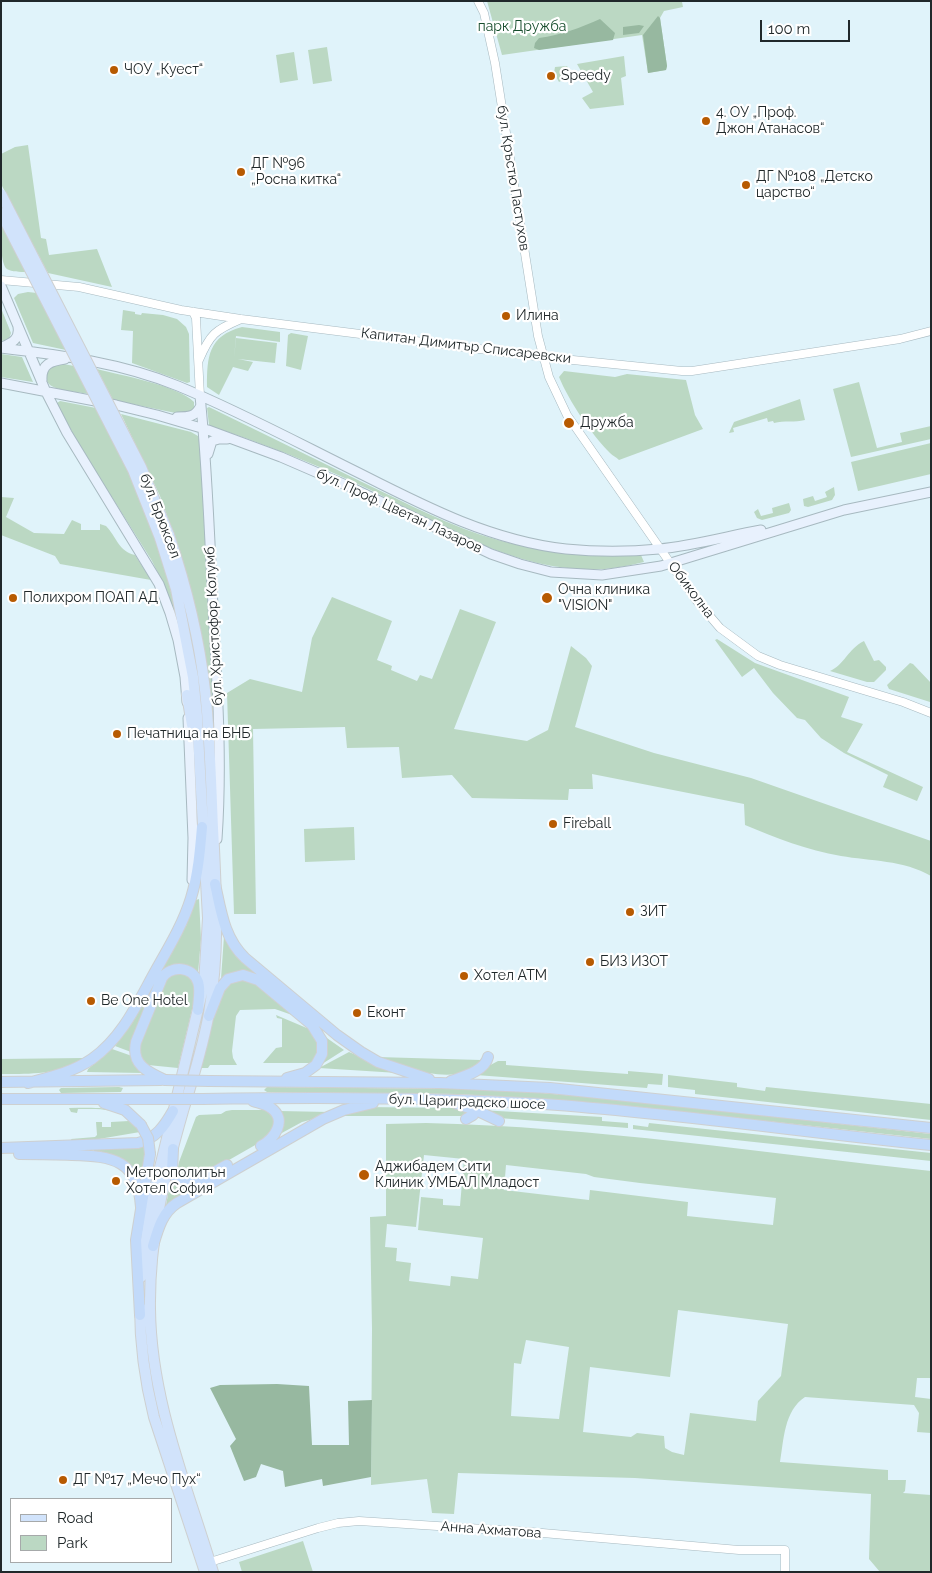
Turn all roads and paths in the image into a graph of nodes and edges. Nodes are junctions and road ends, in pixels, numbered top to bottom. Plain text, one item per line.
1 (478, 1) edge
2 (1, 194) edge
3 (1, 213) edge
4 (1, 280) edge
5 (1, 286) edge
6 (193, 312) junction
7 (241, 319) junction
8 (18, 327) junction
9 (931, 332) edge
10 (1, 348) edge
11 (28, 351) junction
12 (543, 357) junction
13 (70, 358) junction
14 (198, 362) junction
15 (42, 382) junction
16 (1, 383) edge
17 (46, 392) junction
18 (201, 400) junction
19 (157, 415) junction
20 (203, 429) junction
21 (235, 440) junction
22 (206, 464) junction
23 (931, 492) edge
24 (798, 523) junction
25 (165, 536) junction
26 (661, 549) junction
27 (670, 563) junction
28 (187, 695) junction
29 (931, 713) edge
30 (200, 765) junction
31 (202, 827) junction
32 (215, 870) junction
33 (216, 884) junction
34 (191, 899) junction
35 (198, 1010) junction
36 (209, 1016) junction
37 (488, 1056) dead end
38 (165, 1080) junction
39 (274, 1081) junction
40 (1, 1082) edge
41 (28, 1083) junction
42 (442, 1083) junction
43 (244, 1098) junction
44 (1, 1099) edge
45 (91, 1099) junction
46 (409, 1099) junction
47 (442, 1099) junction
48 (471, 1108) junction
49 (173, 1111) junction
50 (466, 1119) dead end
51 (499, 1121) dead end
52 (931, 1128) edge
53 (931, 1145) edge
54 (1, 1148) edge
55 (173, 1149) junction
56 (1, 1154) edge
57 (141, 1207) junction
58 (153, 1246) junction
59 (140, 1315) junction
60 (208, 1568) edge
61 (785, 1572) edge

1 - 12 street, бул. Кръстю Пастухов
2 - 25 main road, бул. Брюксел, bridge
3 - 25 main road, бул. Брюксел, bridge
4 - 6 street, Капитан Димитър Списаревски
5 - 8 main road
6 - 7 street, Капитан Димитър Списаревски
6 - 14 street, бул. Христофор Колумб
7 - 12 street, Капитан Димитър Списаревски
7 - 14 street
8 - 10 main road
8 - 11 main road
9 - 12 street, Капитан Димитър Списаревски
10 - 11 main road, бул. Проф. Цветан Лазаров
11 - 13 main road, бул. Проф. Цветан Лазаров
11 - 15 main road
12 - 26 street, Обиколна
13 - 15 main road
13 - 18 main road, бул. Проф. Цветан Лазаров
14 - 18 street, бул. Христофор Колумб
15 - 17 main road
16 - 17 main road, бул. Проф. Цветан Лазаров
17 - 19 main road, бул. Проф. Цветан Лазаров
17 - 28 main road
18 - 19 main road
18 - 20 main road, бул. Христофор Колумб
18 - 26 main road, бул. Проф. Цветан Лазаров
19 - 20 main road, бул. Проф. Цветан Лазаров
20 - 21 main road, бул. Проф. Цветан Лазаров
20 - 22 main road, бул. Христофор Колумб
21 - 22 main road
21 - 27 main road, бул. Проф. Цветан Лазаров
22 - 32 main road, бул. Христофор Колумб
23 - 24 main road, бул. Проф. Цветан Лазаров
24 - 26 main road, бул. Проф. Цветан Лазаров
24 - 27 main road, бул. Проф. Цветан Лазаров
25 - 30 main road, бул. Брюксел
25 - 32 main road, бул. Брюксел
26 - 27 street, Обиколна
27 - 29 street, Обиколна
28 - 30 main road
28 - 34 main road
30 - 31 main road
31 - 34 highway
31 - 35 main road
32 - 33 main road, бул. Христофор Колумб
33 - 36 main road, бул. Христофор Колумб
33 - 42 highway
34 - 41 highway
35 - 38 highway
35 - 49 main road
36 - 39 highway
36 - 55 main road, бул. Христофор Колумб
37 - 42 highway
38 - 39 highway, бул. Цариградско шосе, bridge
38 - 41 highway, бул. Цариградско шосе
39 - 42 highway, бул. Цариградско шосе
40 - 41 highway, бул. Цариградско шосе
42 - 52 highway, бул. Цариградско шосе
43 - 45 highway, бул. Цариградско шосе, bridge
43 - 46 highway, бул. Цариградско шосе
43 - 55 highway
44 - 45 highway, бул. Цариградско шосе
45 - 57 highway, bridge
46 - 47 highway, бул. Цариградско шосе
46 - 58 highway
47 - 48 highway
47 - 53 highway, бул. Цариградско шосе
48 - 50 highway
48 - 51 highway
49 - 54 highway
49 - 59 main road
55 - 58 main road, бул. Христофор Колумб
56 - 57 highway
57 - 59 highway
58 - 60 main road, бул. Христофор Колумб
59 - 60 main road
60 - 61 street, Анна Ахматова

